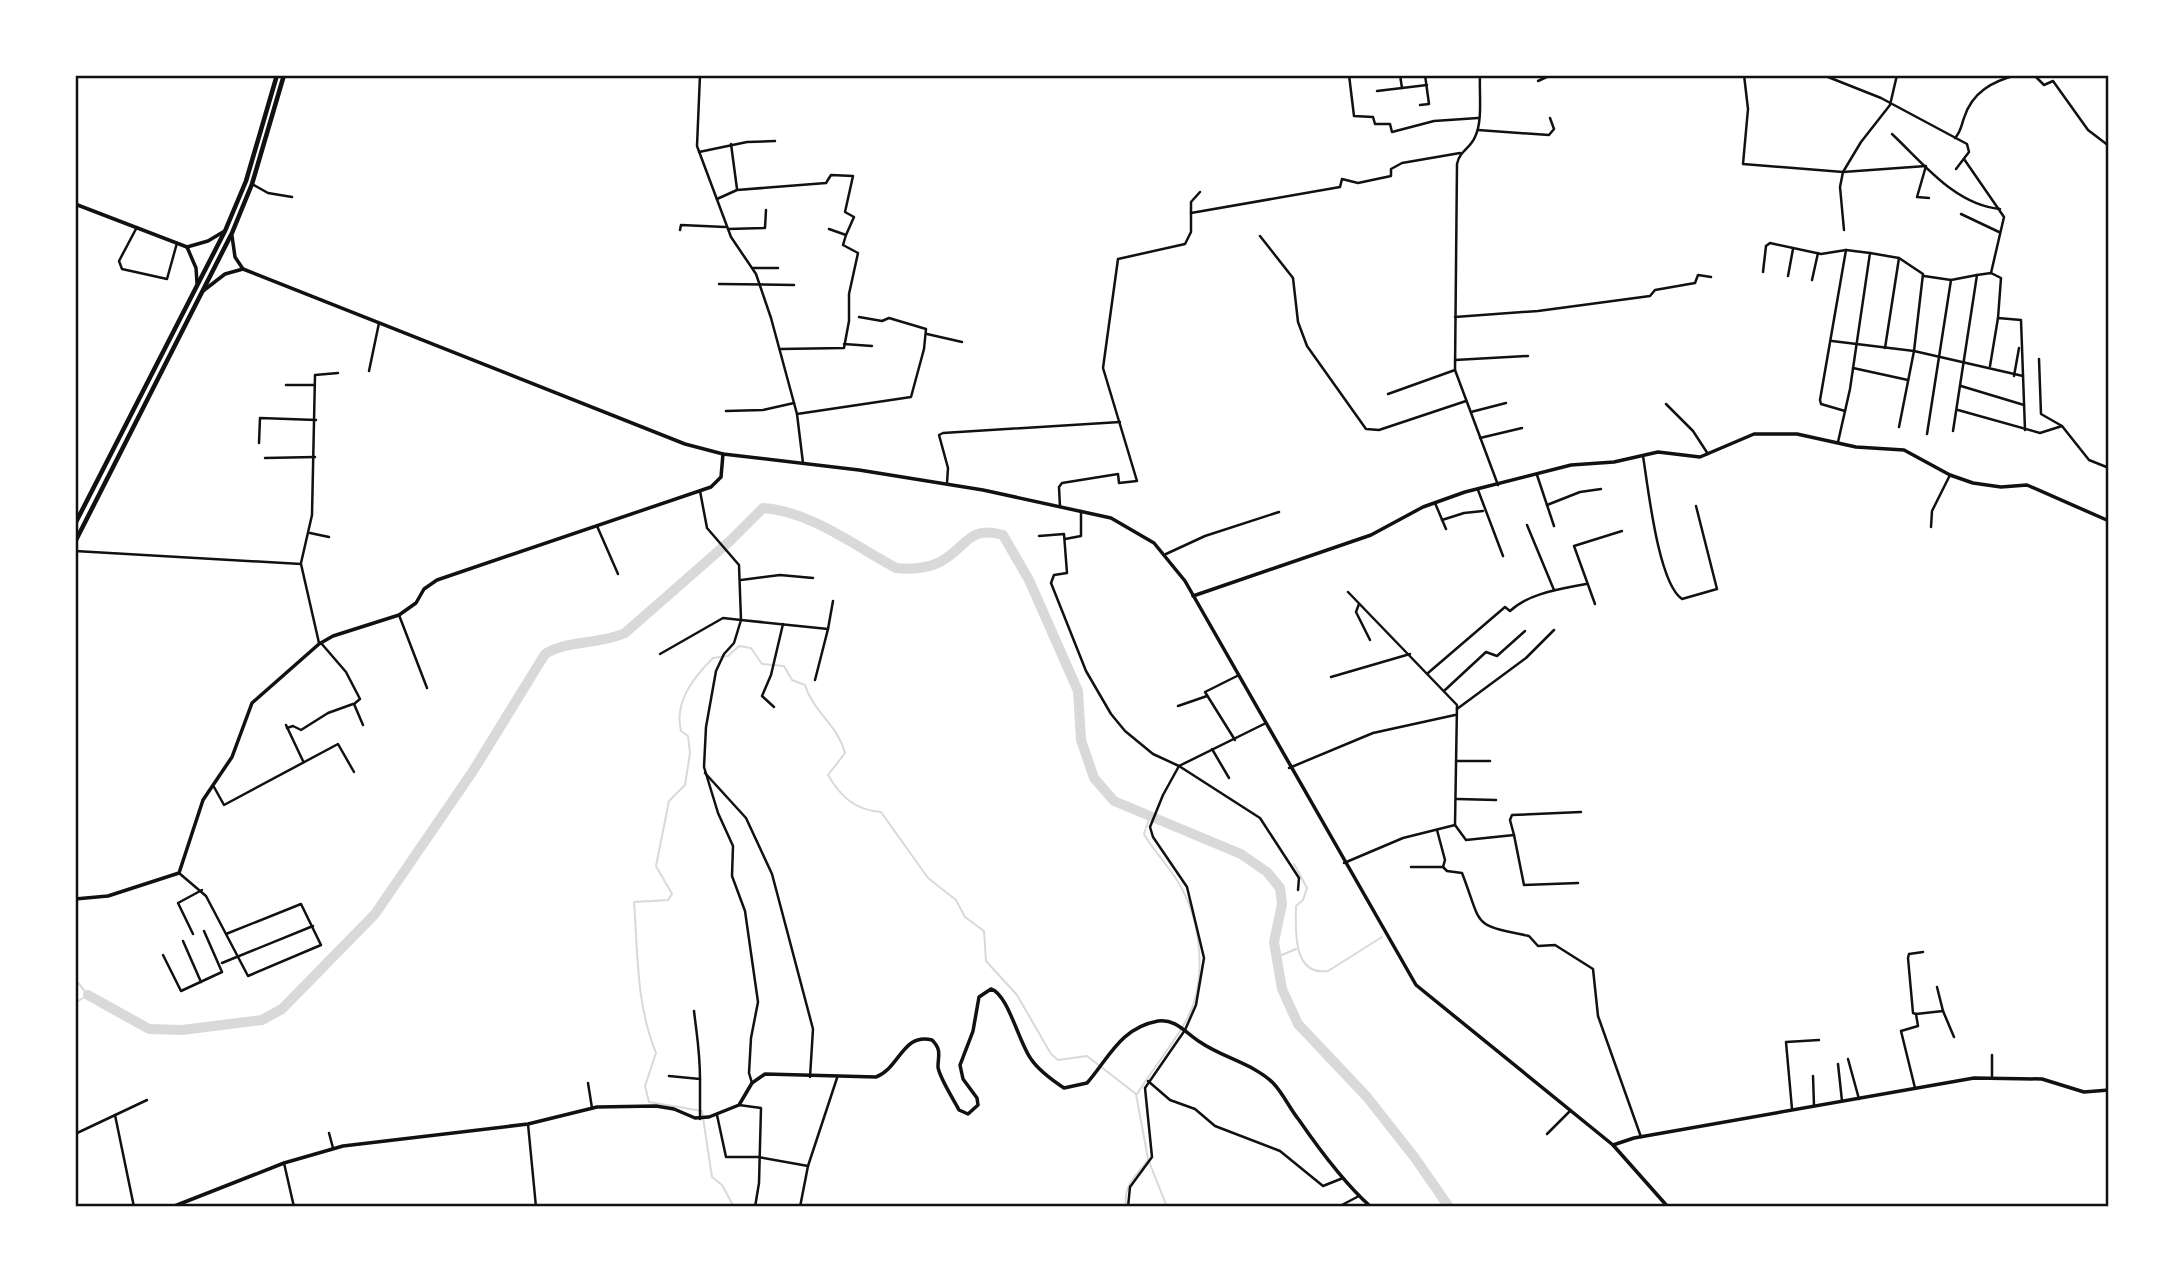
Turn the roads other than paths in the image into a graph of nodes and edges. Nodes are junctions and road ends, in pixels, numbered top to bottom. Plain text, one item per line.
1 (277, 75) edge
2 (284, 75) edge
3 (700, 75) edge
4 (1349, 75) edge
5 (1400, 75) edge
6 (1425, 75) edge
7 (1480, 75) edge
8 (1551, 75) edge
9 (1744, 75) edge
10 (1823, 75) edge
11 (1897, 75) edge
12 (1912, 75) edge
13 (1936, 75) edge
14 (2017, 75) edge
15 (2034, 75) edge
16 (1538, 80) dead end
17 (1427, 85) junction
18 (1402, 88) junction
19 (1377, 91) dead end
20 (1420, 105) dead end
21 (1890, 105) junction
22 (1478, 118) junction
23 (1550, 118) dead end
24 (1478, 130) junction
25 (1892, 134) dead end
26 (1955, 138) junction
27 (775, 141) dead end
28 (731, 144) junction
29 (2109, 146) edge
30 (699, 152) junction
31 (1460, 153) junction
32 (1964, 159) junction
33 (1926, 166) junction
34 (1956, 169) dead end
35 (1843, 172) junction
36 (252, 184) junction
37 (737, 190) junction
38 (1200, 192) dead end
39 (292, 197) dead end
40 (1929, 198) dead end
41 (717, 199) junction
42 (75, 204) edge
43 (2000, 209) junction
44 (766, 210) dead end
45 (1191, 213) junction
46 (1961, 214) dead end
47 (137, 227) junction
48 (727, 228) junction
49 (829, 229) dead end
50 (233, 230) junction
51 (680, 230) dead end
52 (1844, 230) dead end
53 (225, 231) junction
54 (1999, 232) junction
55 (846, 235) junction
56 (1260, 236) dead end
57 (177, 243) junction
58 (187, 247) junction
59 (1793, 249) junction
60 (1846, 250) junction
61 (1818, 253) junction
62 (1870, 253) junction
63 (1899, 258) junction
64 (243, 268) junction
65 (753, 268) junction
66 (778, 268) dead end
67 (1763, 272) dead end
68 (1991, 273) junction
69 (1977, 275) junction
70 (1788, 276) dead end
71 (1924, 276) junction
72 (1711, 278) dead end
73 (1812, 280) dead end
74 (1951, 280) junction
75 (719, 284) dead end
76 (760, 285) junction
77 (794, 285) dead end
78 (197, 289) junction
79 (203, 291) junction
80 (859, 317) dead end
81 (1454, 317) junction
82 (1998, 318) junction
83 (379, 323) junction
84 (926, 334) junction
85 (1832, 341) junction
86 (962, 342) dead end
87 (2021, 342) junction
88 (844, 344) junction
89 (1857, 344) junction
90 (872, 346) dead end
91 (1885, 348) junction
92 (779, 349) junction
93 (1914, 351) junction
94 (1528, 356) dead end
95 (1939, 359) junction
96 (2039, 359) dead end
97 (1455, 360) junction
98 (1965, 361) junction
99 (1853, 368) junction
100 (1990, 368) junction
101 (1455, 370) junction
102 (369, 371) dead end
103 (338, 373) dead end
104 (2014, 376) junction
105 (2024, 376) junction
106 (1908, 380) junction
107 (286, 385) dead end
108 (314, 385) junction
109 (1961, 386) junction
110 (1388, 394) dead end
111 (1466, 401) junction
112 (794, 403) junction
113 (1506, 403) dead end
114 (1666, 404) dead end
115 (2024, 405) junction
116 (1958, 410) junction
117 (726, 411) dead end
118 (1845, 411) junction
119 (1471, 412) junction
120 (134, 413) junction
121 (797, 414) junction
122 (141, 416) junction
123 (316, 420) junction
124 (1120, 422) junction
125 (2062, 426) junction
126 (1899, 427) dead end
127 (1522, 428) dead end
128 (2025, 430) junction
129 (1953, 431) dead end
130 (1927, 433) dead end
131 (1480, 438) junction
132 (1838, 442) junction
133 (259, 443) dead end
134 (723, 454) junction
135 (1708, 454) junction
136 (1643, 456) junction
137 (315, 457) junction
138 (265, 458) dead end
139 (803, 463) junction
140 (2109, 468) edge
141 (1537, 475) junction
142 (1950, 475) junction
143 (947, 484) junction
144 (1498, 485) junction
145 (1601, 489) dead end
146 (1478, 490) junction
147 (700, 491) junction
148 (1435, 503) junction
149 (1547, 505) junction
150 (1696, 506) dead end
151 (1060, 507) junction
152 (1081, 511) junction
153 (1485, 511) junction
154 (1279, 512) dead end
155 (1443, 520) junction
156 (2109, 521) edge
157 (75, 524) edge
158 (1527, 525) dead end
159 (596, 526) junction
160 (1554, 526) dead end
161 (1931, 527) dead end
162 (1446, 529) dead end
163 (1622, 531) dead end
164 (310, 533) junction
165 (1039, 536) dead end
166 (329, 537) dead end
167 (1065, 539) junction
168 (75, 542) edge
169 (75, 551) edge
170 (1166, 554) junction
171 (1503, 556) dead end
172 (301, 564) junction
173 (618, 575) dead end
174 (813, 578) dead end
175 (741, 580) junction
176 (1586, 584) junction
177 (1554, 590) junction
178 (1348, 592) dead end
179 (1193, 596) junction
180 (833, 601) dead end
181 (1359, 604) junction
182 (1595, 604) dead end
183 (399, 615) junction
184 (741, 620) junction
185 (783, 624) junction
186 (828, 629) junction
187 (1554, 630) dead end
188 (1525, 631) dead end
189 (1370, 640) dead end
190 (320, 644) junction
191 (660, 654) dead end
192 (1410, 654) junction
193 (1428, 673) junction
194 (1237, 676) junction
195 (1331, 677) dead end
196 (815, 680) dead end
197 (427, 688) dead end
198 (1445, 690) junction
199 (1207, 696) junction
200 (354, 704) junction
201 (1178, 706) dead end
202 (774, 707) dead end
203 (1457, 709) junction
204 (1457, 715) junction
205 (1264, 724) junction
206 (363, 725) dead end
207 (1235, 740) junction
208 (1212, 748) junction
209 (303, 761) junction
210 (1457, 761) junction
211 (1490, 761) dead end
212 (1179, 766) junction
213 (1289, 768) junction
214 (354, 772) dead end
215 (705, 773) junction
216 (1229, 778) dead end
217 (212, 784) junction
218 (1457, 799) junction
219 (1496, 800) dead end
220 (1581, 812) dead end
221 (1455, 825) junction
222 (1437, 830) junction
223 (1514, 835) junction
224 (1344, 863) junction
225 (1411, 867) dead end
226 (1443, 867) junction
227 (180, 873) junction
228 (1577, 883) dead end
229 (202, 890) junction
230 (1298, 890) dead end
231 (75, 900) edge
232 (313, 926) junction
233 (204, 932) dead end
234 (193, 934) dead end
235 (226, 934) junction
236 (183, 941) dead end
237 (1923, 952) dead end
238 (163, 955) dead end
239 (237, 956) junction
240 (221, 963) junction
241 (201, 982) junction
242 (1937, 987) dead end
243 (694, 1011) dead end
244 (1943, 1012) junction
245 (1916, 1014) junction
246 (1183, 1028) junction
247 (1954, 1037) dead end
248 (1819, 1040) dead end
249 (1992, 1055) dead end
250 (1848, 1059) dead end
251 (1838, 1064) dead end
252 (669, 1076) dead end
253 (1813, 1076) dead end
254 (810, 1077) junction
255 (837, 1078) junction
256 (1992, 1078) junction
257 (699, 1079) junction
258 (1148, 1081) junction
259 (588, 1083) dead end
260 (752, 1083) junction
261 (1915, 1088) junction
262 (2109, 1090) edge
263 (1859, 1099) junction
264 (147, 1100) dead end
265 (1842, 1101) junction
266 (739, 1105) junction
267 (1814, 1106) junction
268 (592, 1108) junction
269 (1792, 1110) junction
270 (1570, 1111) junction
271 (115, 1115) junction
272 (717, 1115) junction
273 (700, 1119) junction
274 (528, 1124) junction
275 (329, 1133) dead end
276 (75, 1134) edge
277 (1547, 1134) dead end
278 (1641, 1137) junction
279 (1613, 1145) junction
280 (333, 1148) junction
281 (758, 1157) junction
282 (284, 1163) junction
283 (808, 1166) junction
284 (1343, 1178) junction
285 (1359, 1196) junction
286 (186, 1201) junction
287 (134, 1207) edge
288 (172, 1207) edge
289 (188, 1207) edge
290 (294, 1207) edge
291 (536, 1207) edge
292 (755, 1207) edge
293 (800, 1207) edge
294 (1128, 1207) edge
295 (1338, 1207) edge
296 (1371, 1207) edge
297 (1668, 1207) edge

1 - 53 main road
2 - 36 main road
3 - 30 street
4 - 22 street
5 - 18 street
6 - 17 street
7 - 22 street
8 - 16 street
9 - 35 street
10 - 21 street
11 - 21 street
12 - 13 street
14 - 26 street
15 - 29 street
17 - 18 street
17 - 20 street
18 - 19 street
21 - 26 street
21 - 35 street
22 - 24 street
23 - 24 street
24 - 31 street
25 - 33 street
26 - 32 street
27 - 28 street
28 - 30 street
28 - 37 street
30 - 41 street
31 - 45 street
31 - 81 street
32 - 34 street
32 - 43 street
33 - 35 street
33 - 40 street
33 - 43 street
35 - 52 street
36 - 39 street
36 - 50 main road
37 - 41 street
37 - 55 street
38 - 45 street
41 - 48 street
42 - 47 street
43 - 54 street
44 - 48 street
45 - 124 street
46 - 54 street
47 - 57 street
47 - 57 street
48 - 51 street
48 - 65 street
49 - 55 street
50 - 64 street
50 - 79 main road
53 - 58 street
53 - 78 main road
54 - 68 street
55 - 88 street
56 - 111 street
57 - 58 street
58 - 78 street
59 - 61 street
59 - 67 street
59 - 70 street
60 - 61 street
60 - 62 street
60 - 85 street
61 - 73 street
62 - 63 street
62 - 89 street
63 - 71 street
63 - 91 street
64 - 79 street
64 - 83 street
65 - 66 street
65 - 76 street
68 - 69 street
68 - 82 street
69 - 74 street
69 - 98 street
71 - 74 street
71 - 93 street
72 - 81 street
74 - 95 street
75 - 76 street
76 - 77 street
76 - 92 street
78 - 120 main road
79 - 122 main road
80 - 84 street
81 - 97 street
82 - 87 street
82 - 100 street
83 - 102 street
83 - 134 street
84 - 86 street
84 - 121 street
85 - 89 street
85 - 118 street
87 - 104 street
87 - 105 street
88 - 90 street
88 - 92 street
89 - 91 street
89 - 99 street
91 - 93 street
92 - 112 street
93 - 95 street
93 - 106 street
94 - 97 street
95 - 98 street
95 - 130 street
96 - 125 street
97 - 101 street
98 - 100 street
98 - 109 street
99 - 106 street
99 - 118 street
100 - 104 street
101 - 110 street
101 - 111 street
103 - 108 street
104 - 105 street
105 - 115 street
106 - 126 street
107 - 108 street
108 - 123 street
109 - 115 street
109 - 116 street
111 - 119 street
112 - 117 street
112 - 121 street
113 - 119 street
114 - 135 street
115 - 128 street
116 - 128 street
116 - 129 street
118 - 132 street
119 - 131 street
120 - 122 main road
120 - 157 main road
121 - 139 street
122 - 168 main road
123 - 133 street
123 - 137 street
124 - 143 street
124 - 151 street
125 - 128 street
125 - 140 street
127 - 131 street
131 - 144 street
132 - 135 street
132 - 142 street
134 - 139 street
134 - 147 street
135 - 136 street
136 - 141 street
136 - 150 street
137 - 138 street
137 - 164 street
139 - 143 street
141 - 144 street
141 - 149 street
142 - 156 street
142 - 161 street
143 - 151 street
144 - 146 street
145 - 149 street
146 - 148 street
146 - 153 street
147 - 159 street
147 - 175 street
148 - 155 street
148 - 179 street
149 - 160 street
151 - 152 street
152 - 167 street
152 - 170 street
153 - 155 street
153 - 171 street
154 - 170 street
155 - 162 street
158 - 177 street
159 - 173 street
159 - 183 street
163 - 176 street
164 - 166 street
164 - 172 street
165 - 167 street
167 - 212 street
169 - 172 street
170 - 179 street
172 - 190 street
174 - 175 street
175 - 184 street
176 - 177 street
176 - 182 street
177 - 193 street
178 - 181 street
179 - 194 street
180 - 186 street
181 - 189 street
181 - 192 street
183 - 190 street
183 - 197 street
184 - 185 street
184 - 191 street
184 - 215 street
185 - 186 street
185 - 202 street
186 - 196 street
187 - 203 street
188 - 198 street
190 - 200 street
190 - 217 street
192 - 193 street
192 - 195 street
193 - 198 street
194 - 199 street
194 - 205 street
198 - 203 street
199 - 201 street
199 - 207 street
200 - 206 street
200 - 209 street
203 - 204 street
204 - 210 street
204 - 213 street
205 - 207 street
205 - 213 street
207 - 208 street
208 - 212 street
208 - 216 street
209 - 214 street
209 - 217 street
210 - 211 street
210 - 218 street
212 - 230 street
212 - 246 street
213 - 224 street
215 - 254 street
215 - 260 street
217 - 227 street
218 - 219 street
218 - 221 street
220 - 223 street
221 - 222 street
221 - 223 street
222 - 224 street
222 - 226 street
223 - 228 street
224 - 270 street
225 - 226 street
226 - 278 street
227 - 229 street
227 - 231 street
229 - 234 street
229 - 235 street
232 - 235 street
232 - 239 street
232 - 239 street
233 - 240 street
235 - 239 street
236 - 241 street
237 - 245 street
238 - 241 street
239 - 240 street
240 - 241 street
242 - 244 street
243 - 257 street
244 - 245 street
244 - 247 street
245 - 261 street
246 - 255 street
246 - 258 street
246 - 284 street
248 - 269 street
249 - 256 street
250 - 263 street
251 - 265 street
252 - 257 street
253 - 267 street
254 - 255 street
254 - 260 street
255 - 283 street
256 - 261 street
256 - 262 street
257 - 273 street
258 - 284 street
258 - 294 street
259 - 268 street
260 - 266 street
261 - 263 street
263 - 265 street
264 - 271 street
265 - 267 street
266 - 272 street
266 - 281 street
267 - 269 street
268 - 273 street
268 - 274 street
269 - 278 street
270 - 277 street
270 - 279 street
271 - 276 street
271 - 287 street
272 - 273 street
272 - 281 street
274 - 280 street
274 - 291 street
275 - 280 street
278 - 279 street
279 - 297 street
280 - 282 street
281 - 283 street
281 - 292 street
282 - 286 street
282 - 290 street
283 - 293 street
284 - 285 street
285 - 295 street
285 - 296 street
286 - 288 street
286 - 289 street

